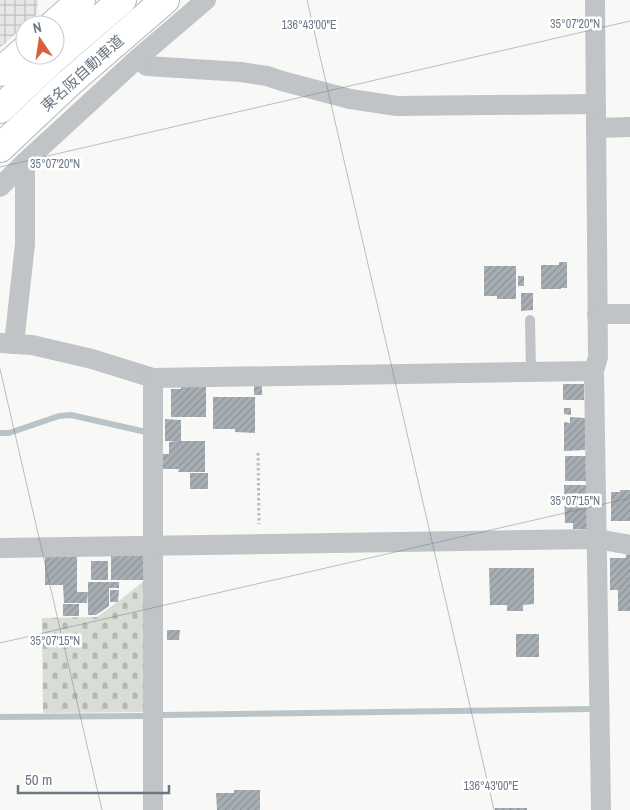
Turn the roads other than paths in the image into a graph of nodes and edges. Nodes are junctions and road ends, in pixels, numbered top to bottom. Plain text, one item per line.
1 (81, 0) edge
2 (122, 0) edge
3 (165, 0) edge
4 (206, 0) edge
5 (594, 0) edge
6 (64, 15) edge
7 (15, 59) edge
8 (137, 59) junction
9 (0, 72) edge
10 (595, 104) junction
11 (0, 109) edge
12 (630, 127) edge
13 (596, 128) junction
14 (0, 148) edge
15 (25, 162) junction
16 (0, 187) edge
17 (597, 314) junction
18 (630, 314) edge
19 (530, 320) dead end
20 (7, 343) edge
21 (594, 371) junction
22 (531, 372) junction
23 (153, 378) junction
24 (597, 540) junction
25 (630, 545) edge
26 (153, 546) junction
27 (0, 548) edge
28 (153, 810) edge
29 (601, 810) edge

1 - 6 main road
2 - 11 main road, 東名阪自動車道
3 - 14 main road, 東名阪自動車道
4 - 8 street
5 - 10 street
7 - 9 main road
8 - 10 street
8 - 15 street
10 - 13 street
12 - 13 street
13 - 17 street
15 - 16 street
15 - 20 street
17 - 18 street
17 - 21 street
19 - 22 lane
20 - 23 street
21 - 22 street
21 - 24 street
22 - 23 street
23 - 26 street
24 - 25 street
24 - 26 street
24 - 29 street
26 - 27 street
26 - 28 street

